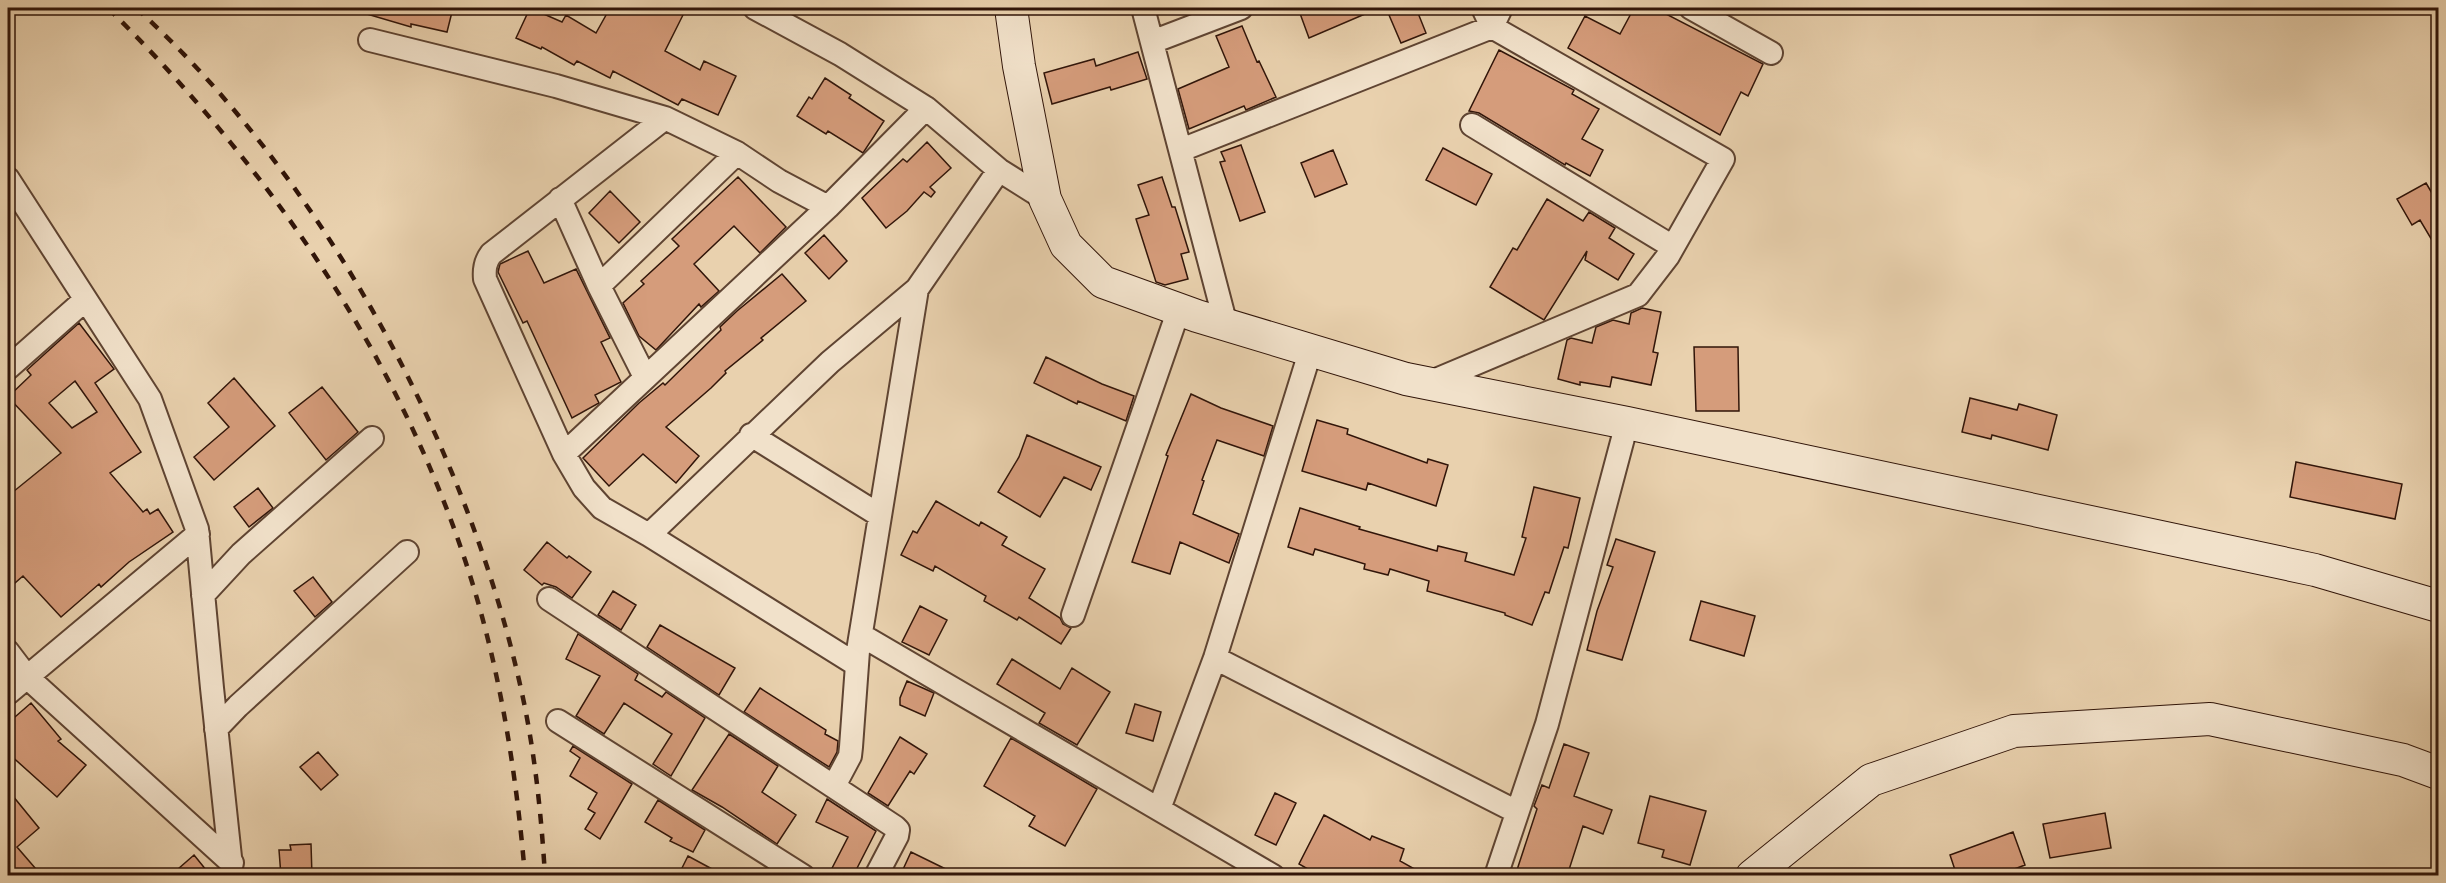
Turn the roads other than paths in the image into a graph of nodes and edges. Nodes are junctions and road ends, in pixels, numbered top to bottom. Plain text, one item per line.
1 (755, 8) edge
2 (1011, 8) edge
3 (1143, 8) edge
4 (1241, 8) edge
5 (1691, 8) edge
6 (1492, 14) edge
7 (370, 40) dead end
8 (1152, 42) junction
9 (1771, 53) dead end
10 (926, 108) junction
11 (665, 118) junction
12 (1472, 125) dead end
13 (1181, 150) junction
14 (736, 153) junction
15 (999, 170) junction
16 (8, 179) edge
17 (560, 199) junction
18 (1045, 199) junction
19 (828, 207) junction
20 (1673, 247) junction
21 (599, 286) junction
22 (917, 289) junction
23 (84, 300) junction
24 (1179, 309) junction
25 (1226, 325) junction
26 (1311, 349) junction
27 (8, 368) edge
28 (645, 377) junction
29 (1429, 383) junction
30 (1627, 423) junction
31 (751, 435) junction
32 (372, 438) dead end
33 (564, 454) junction
34 (879, 515) junction
35 (198, 534) junction
36 (649, 535) junction
37 (407, 552) dead end
38 (203, 595) junction
39 (549, 599) dead end
40 (2439, 606) edge
41 (1073, 615) dead end
42 (861, 635) junction
43 (8, 652) edge
44 (1215, 658) junction
45 (857, 665) junction
46 (27, 677) junction
47 (8, 693) edge
48 (558, 721) dead end
49 (216, 729) junction
50 (2439, 773) edge
51 (834, 786) junction
52 (1159, 809) junction
53 (1517, 812) junction
54 (232, 869) edge
55 (803, 876) edge
56 (876, 876) edge
57 (1273, 876) edge
58 (1496, 876) edge
59 (1752, 876) edge

1 - 10 street
2 - 18 street
3 - 8 street
4 - 8 street
5 - 9 street
6 - 13 street
6 - 20 street
7 - 11 street
8 - 13 street
10 - 15 street
10 - 19 street
11 - 14 street
11 - 17 street
12 - 20 street
13 - 25 street
14 - 19 street
14 - 21 street
15 - 18 street
15 - 22 street
16 - 23 street
17 - 21 street
17 - 33 street
18 - 24 street
19 - 28 street
20 - 29 street
21 - 28 street
22 - 31 street
22 - 34 street
23 - 27 street
23 - 35 street
24 - 25 street
24 - 41 street
25 - 26 street
26 - 29 street
26 - 44 street
28 - 33 street
29 - 30 street
30 - 40 street
30 - 53 street
31 - 34 street
31 - 36 street
32 - 38 street
33 - 36 street
34 - 42 street
35 - 38 street
35 - 46 street
36 - 45 street
37 - 49 street
38 - 49 street
39 - 51 street
42 - 45 street
42 - 52 street
43 - 46 street
44 - 52 street
44 - 53 street
45 - 51 street
46 - 47 street
46 - 54 street
48 - 55 street
49 - 54 street
50 - 59 street
51 - 56 street
52 - 57 street
53 - 58 street

